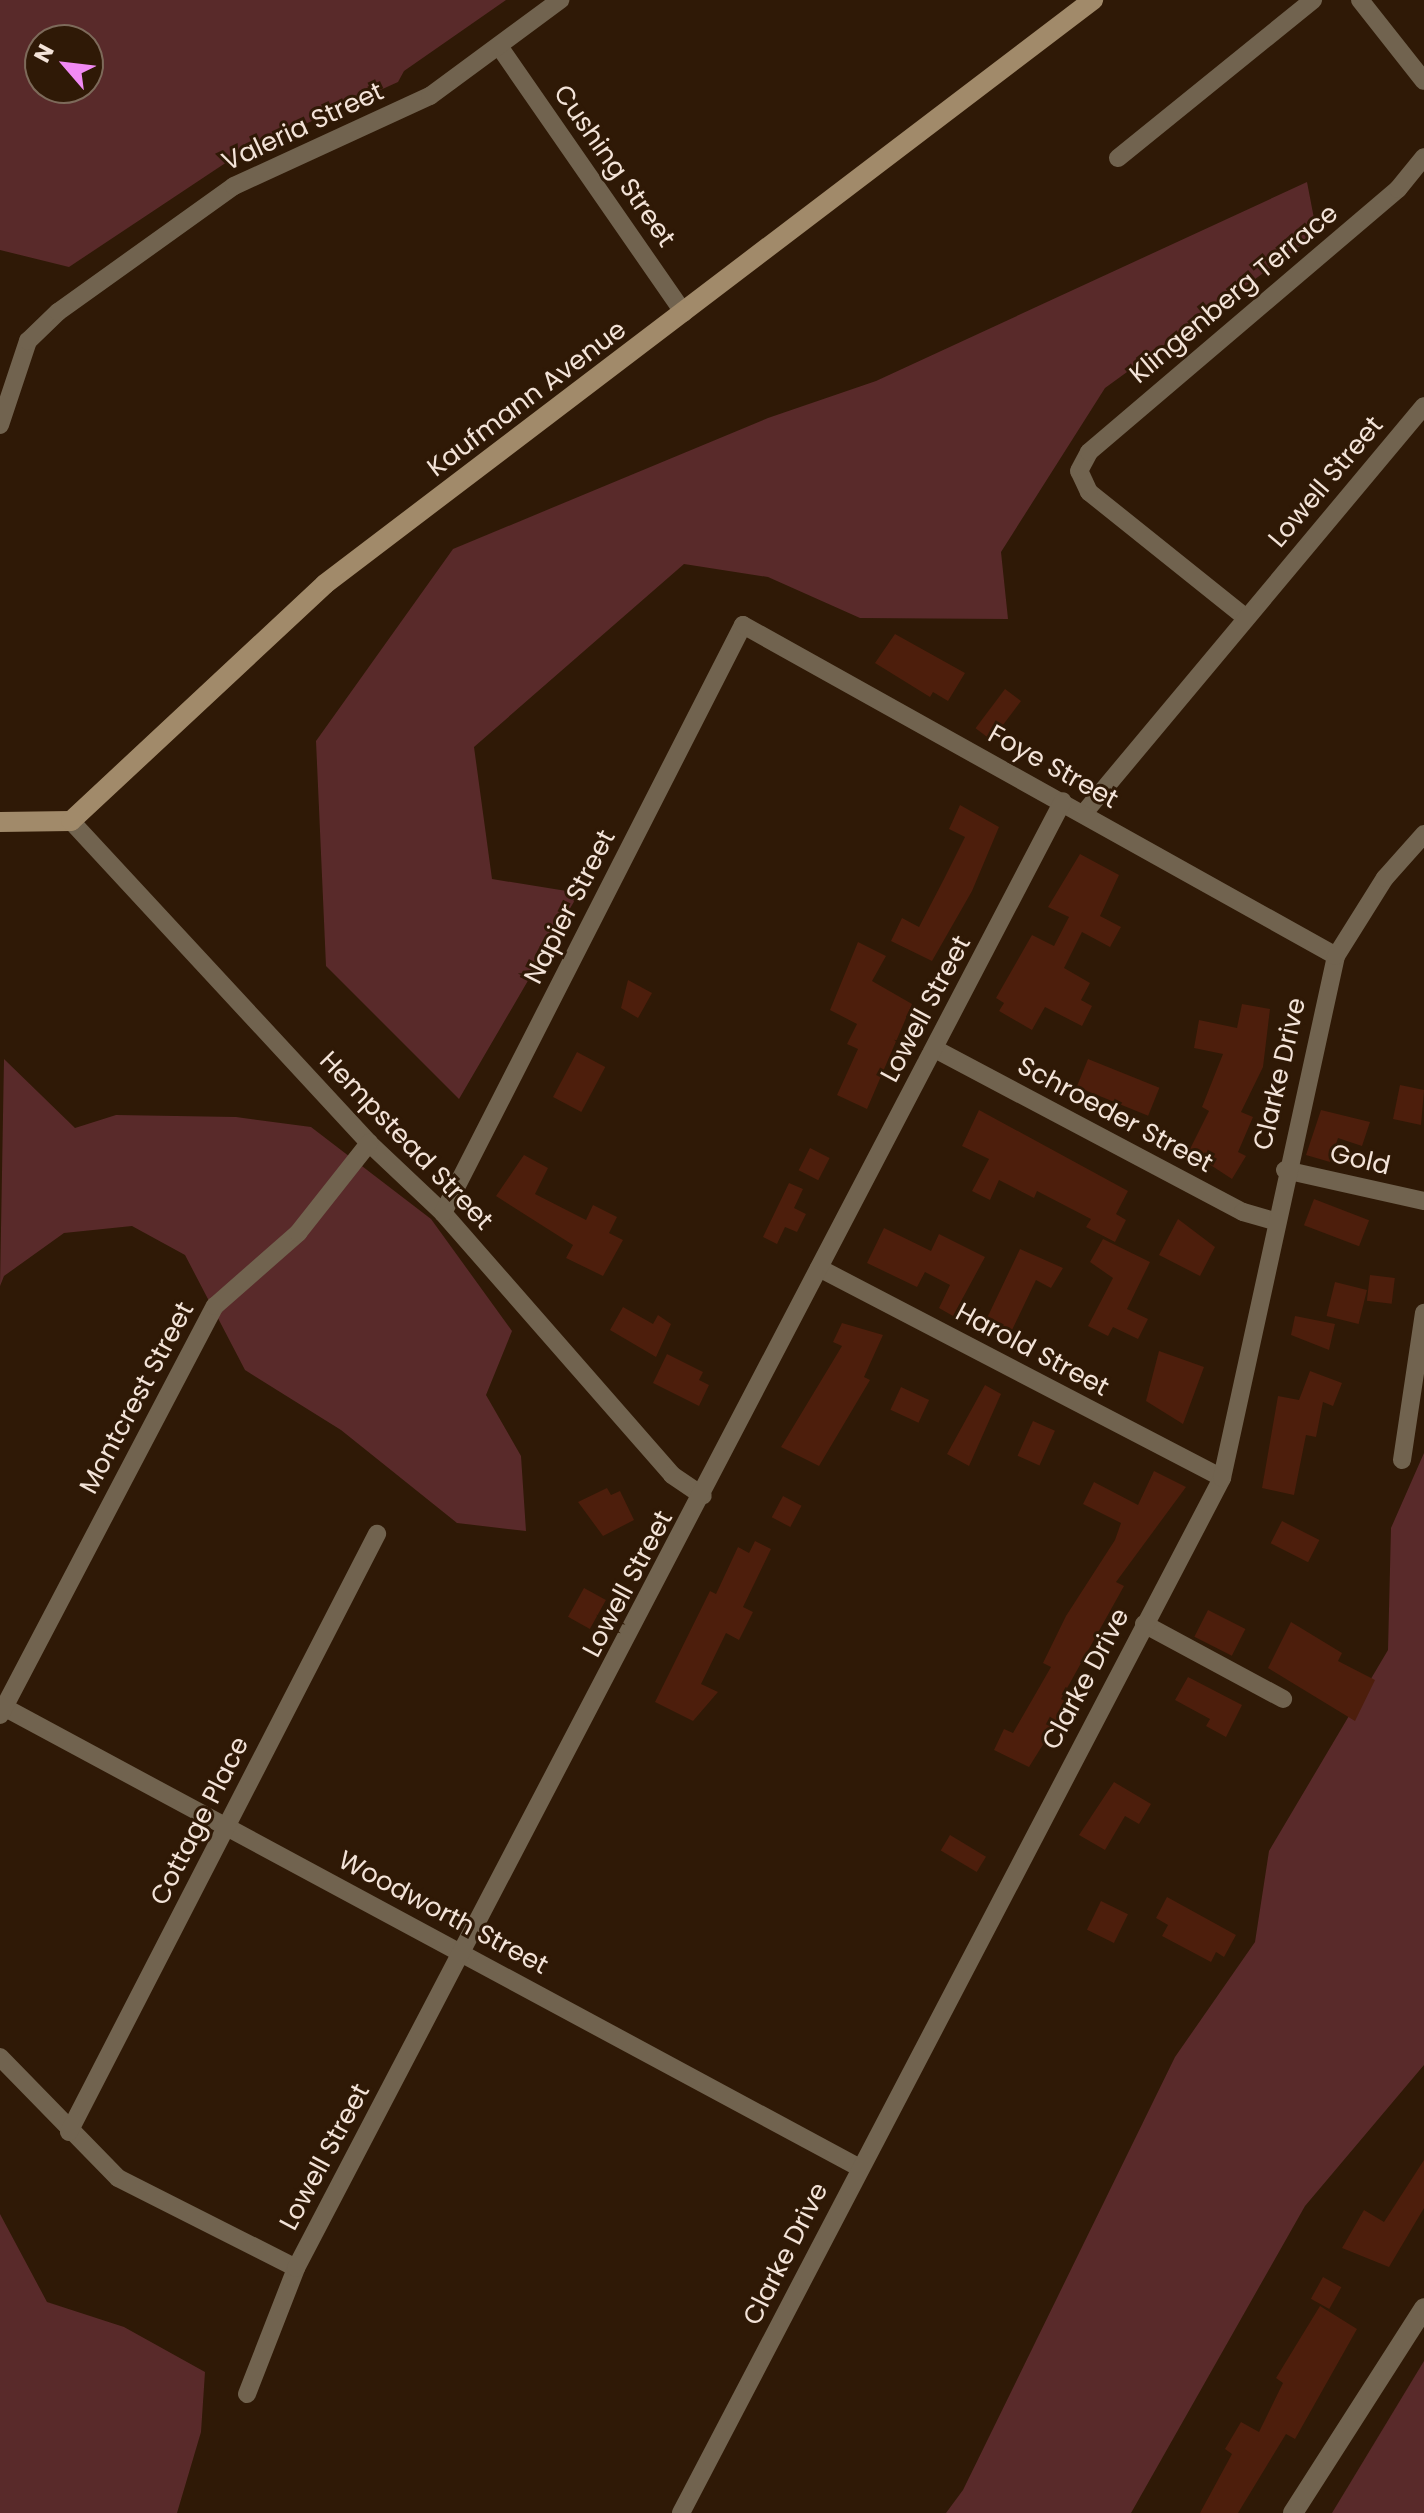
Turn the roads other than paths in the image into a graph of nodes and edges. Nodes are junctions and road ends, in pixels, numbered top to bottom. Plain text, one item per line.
1 (560, 0) edge
2 (1093, 0) edge
3 (1313, 0) edge
4 (1360, 0) edge
5 (501, 49) junction
6 (1424, 81) edge
7 (1424, 157) edge
8 (1118, 158) dead end
9 (684, 313) junction
10 (1423, 411) edge
11 (0, 425) edge
12 (1245, 617) junction
13 (743, 625) joint
14 (1063, 801) junction
15 (1084, 813) junction
16 (71, 821) junction
17 (0, 822) edge
18 (1424, 834) edge
19 (1336, 956) junction
20 (935, 1049) junction
21 (369, 1143) junction
22 (1285, 1170) junction
23 (1424, 1201) edge
24 (443, 1213) junction
25 (1274, 1221) junction
26 (819, 1268) junction
27 (1424, 1313) edge
28 (1402, 1460) dead end
29 (1222, 1478) junction
30 (703, 1496) junction
31 (377, 1534) dead end
32 (1144, 1624) junction
33 (1283, 1699) dead end
34 (1, 1709) edge
35 (226, 1829) junction
36 (463, 1952) junction
37 (0, 2057) edge
38 (69, 2132) junction
39 (860, 2168) junction
40 (296, 2268) junction
41 (1424, 2308) edge
42 (247, 2394) dead end
43 (681, 2513) edge
44 (1293, 2513) edge

1 - 5 street, Valeria Street
2 - 9 main road, Kaufmann Avenue
3 - 8 street
4 - 6 street
5 - 9 street, Cushing Street
5 - 11 street, Valeria Street
7 - 12 street, Klingenberg Terrace
9 - 16 main road, Kaufmann Avenue
10 - 12 street, Lowell Street
12 - 15 street, Lowell Street
13 - 14 street, Foye Street
13 - 24 street, Napier Street
14 - 15 street, Foye Street
14 - 20 street, Lowell Street
15 - 19 street, Foye Street
16 - 17 main road
16 - 21 street, Hempstead Street
18 - 19 street, Clarke Drive
19 - 22 street, Clarke Drive
20 - 25 street, Schroeder Street
20 - 26 street, Lowell Street
21 - 24 street, Hempstead Street
21 - 34 street, Montcrest Street
22 - 23 street, Gold
22 - 25 street, Clarke Drive
24 - 30 street, Hempstead Street
25 - 29 street, Clarke Drive
26 - 29 street, Harold Street
26 - 30 street, Lowell Street
27 - 28 street
29 - 32 street, Clarke Drive
30 - 36 street, Lowell Street
31 - 35 street, Cottage Place
32 - 33 street
32 - 39 street, Clarke Drive
34 - 35 street, Woodworth Street
35 - 36 street, Woodworth Street
35 - 38 street, Cottage Place
36 - 39 street, Woodworth Street
36 - 40 street, Lowell Street
37 - 38 street
38 - 40 street
39 - 43 street, Clarke Drive
40 - 42 street, Lowell Street
41 - 44 street

